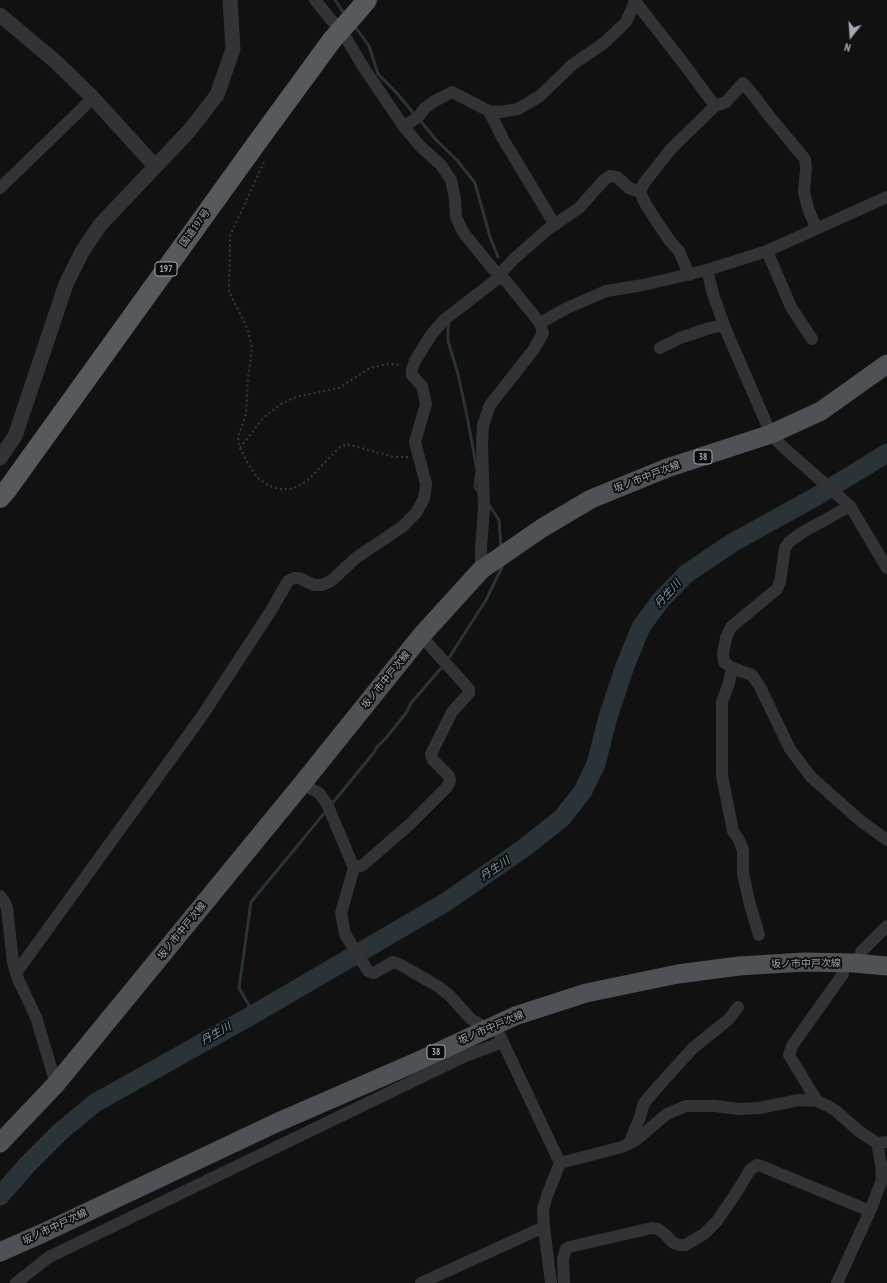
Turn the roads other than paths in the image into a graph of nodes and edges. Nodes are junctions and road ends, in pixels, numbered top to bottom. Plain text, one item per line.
1 (230, 0) edge
2 (316, 0) edge
3 (634, 1) edge
4 (362, 6) edge
5 (0, 15) edge
6 (93, 98) junction
7 (715, 106) junction
8 (489, 111) junction
9 (406, 126) junction
10 (155, 166) junction
11 (0, 188) edge
12 (640, 192) junction
13 (887, 197) edge
14 (555, 224) junction
15 (816, 228) junction
16 (767, 251) junction
17 (707, 270) junction
18 (500, 275) junction
19 (689, 275) junction
20 (540, 323) junction
21 (724, 325) junction
22 (812, 339) dead end
23 (660, 348) dead end
24 (887, 364) edge
25 (771, 434) junction
26 (0, 458) edge
27 (0, 498) edge
28 (848, 505) junction
29 (488, 564) junction
30 (887, 568) edge
31 (421, 636) junction
32 (732, 668) junction
33 (302, 784) junction
34 (887, 840) edge
35 (354, 868) junction
36 (0, 896) edge
37 (887, 926) edge
38 (759, 935) dead end
39 (861, 952) dead end
40 (887, 966) edge
41 (16, 973) junction
42 (842, 974) dead end
43 (738, 1007) dead end
44 (495, 1032) junction
45 (56, 1084) junction
46 (817, 1101) junction
47 (0, 1143) edge
48 (882, 1143) edge
49 (629, 1144) junction
50 (560, 1163) junction
51 (870, 1211) junction
52 (544, 1227) junction
53 (7, 1249) edge
54 (18, 1282) edge
55 (421, 1283) edge
56 (551, 1283) edge
57 (564, 1283) edge
58 (837, 1283) edge

1 - 10 street
2 - 9 street
3 - 7 street
3 - 8 street
4 - 27 highway, 国道197号 / 197, bridge
5 - 6 street
6 - 10 street
6 - 11 street
7 - 12 street
7 - 15 street
8 - 9 street
8 - 14 street
9 - 18 street
10 - 26 street
12 - 14 street
12 - 19 street
13 - 15 street
14 - 18 street
15 - 16 street
16 - 17 street
16 - 22 street
17 - 19 street
17 - 21 street
18 - 20 street
18 - 41 street
19 - 20 street
20 - 29 street
21 - 23 street
21 - 25 street
24 - 25 main road, 坂ノ市中戸次線 / 38
25 - 28 street
25 - 29 main road, 坂ノ市中戸次線 / 38
28 - 30 street
28 - 32 street
29 - 31 main road, 坂ノ市中戸次線 / 38
31 - 33 main road, 坂ノ市中戸次線 / 38
31 - 35 street
32 - 34 street
32 - 38 street
33 - 35 street
33 - 45 main road, 坂ノ市中戸次線 / 38
35 - 44 street
36 - 41 street
37 - 39 street
40 - 44 main road, 坂ノ市中戸次線 / 38
41 - 45 street
42 - 46 street
43 - 49 street
44 - 50 street
44 - 53 main road, 坂ノ市中戸次線 / 38
44 - 54 street
45 - 47 main road, 坂ノ市中戸次線 / 38
46 - 48 street
46 - 49 street
48 - 51 street
49 - 50 street
50 - 52 street
51 - 57 street
51 - 58 street
52 - 55 street
52 - 56 street

